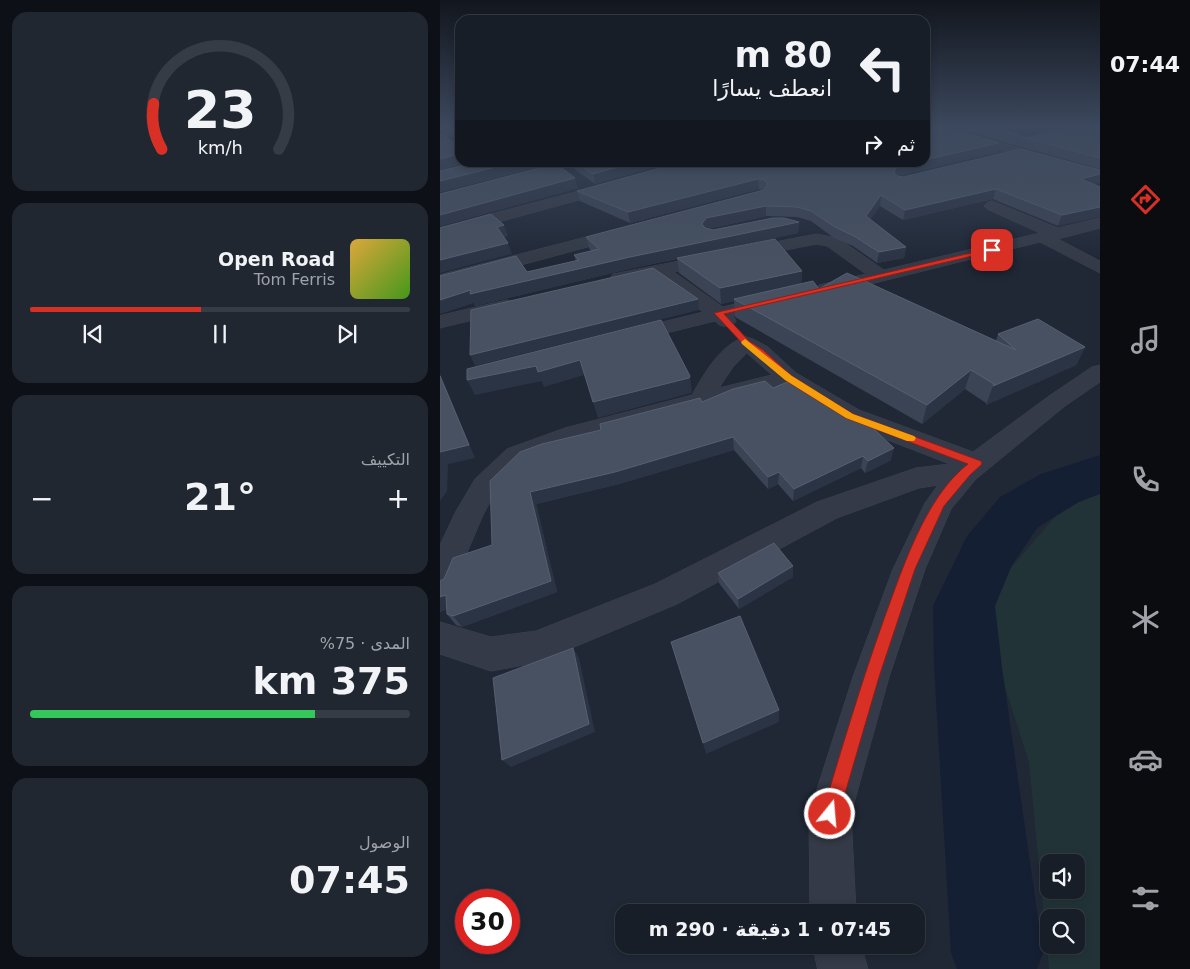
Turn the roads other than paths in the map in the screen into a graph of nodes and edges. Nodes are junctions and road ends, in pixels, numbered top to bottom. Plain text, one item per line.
1 (633, 181) edge
2 (581, 182) edge
3 (552, 189) edge
4 (595, 192) junction
5 (513, 200) edge
6 (565, 200) junction
7 (992, 206) edge
8 (527, 210) junction
9 (447, 214) edge
10 (1100, 223) edge
11 (799, 224) edge
12 (462, 227) junction
13 (635, 229) edge
14 (440, 233) edge
15 (1049, 236) junction
16 (824, 240) junction
17 (1100, 268) edge
18 (659, 270) junction
19 (880, 276) junction
20 (440, 281) edge
21 (605, 282) edge
22 (804, 294) edge
23 (785, 298) edge
24 (520, 303) edge
25 (718, 313) junction
26 (440, 322) edge
27 (614, 340) edge
28 (746, 342) junction
29 (1100, 372) edge
30 (788, 378) junction
31 (700, 401) junction
32 (971, 468) junction
33 (440, 580) edge
34 (440, 638) edge
35 (833, 904) edge
36 (839, 954) edge
37 (843, 969) edge

1 - 4 street
2 - 4 street
3 - 6 street
4 - 6 street
5 - 8 street
6 - 8 street
7 - 15 street
8 - 12 street
9 - 12 street
10 - 15 street
11 - 16 street
12 - 14 street
13 - 20 street
15 - 17 street
15 - 19 street
16 - 18 street
16 - 19 street
18 - 21 street
18 - 25 street
19 - 22 street
23 - 25 street
24 - 26 street
25 - 27 street
25 - 28 street
28 - 30 street
28 - 31 street
29 - 32 street
30 - 31 street
30 - 32 street
31 - 33 street
32 - 34 street
32 - 35 street
36 - 37 street

